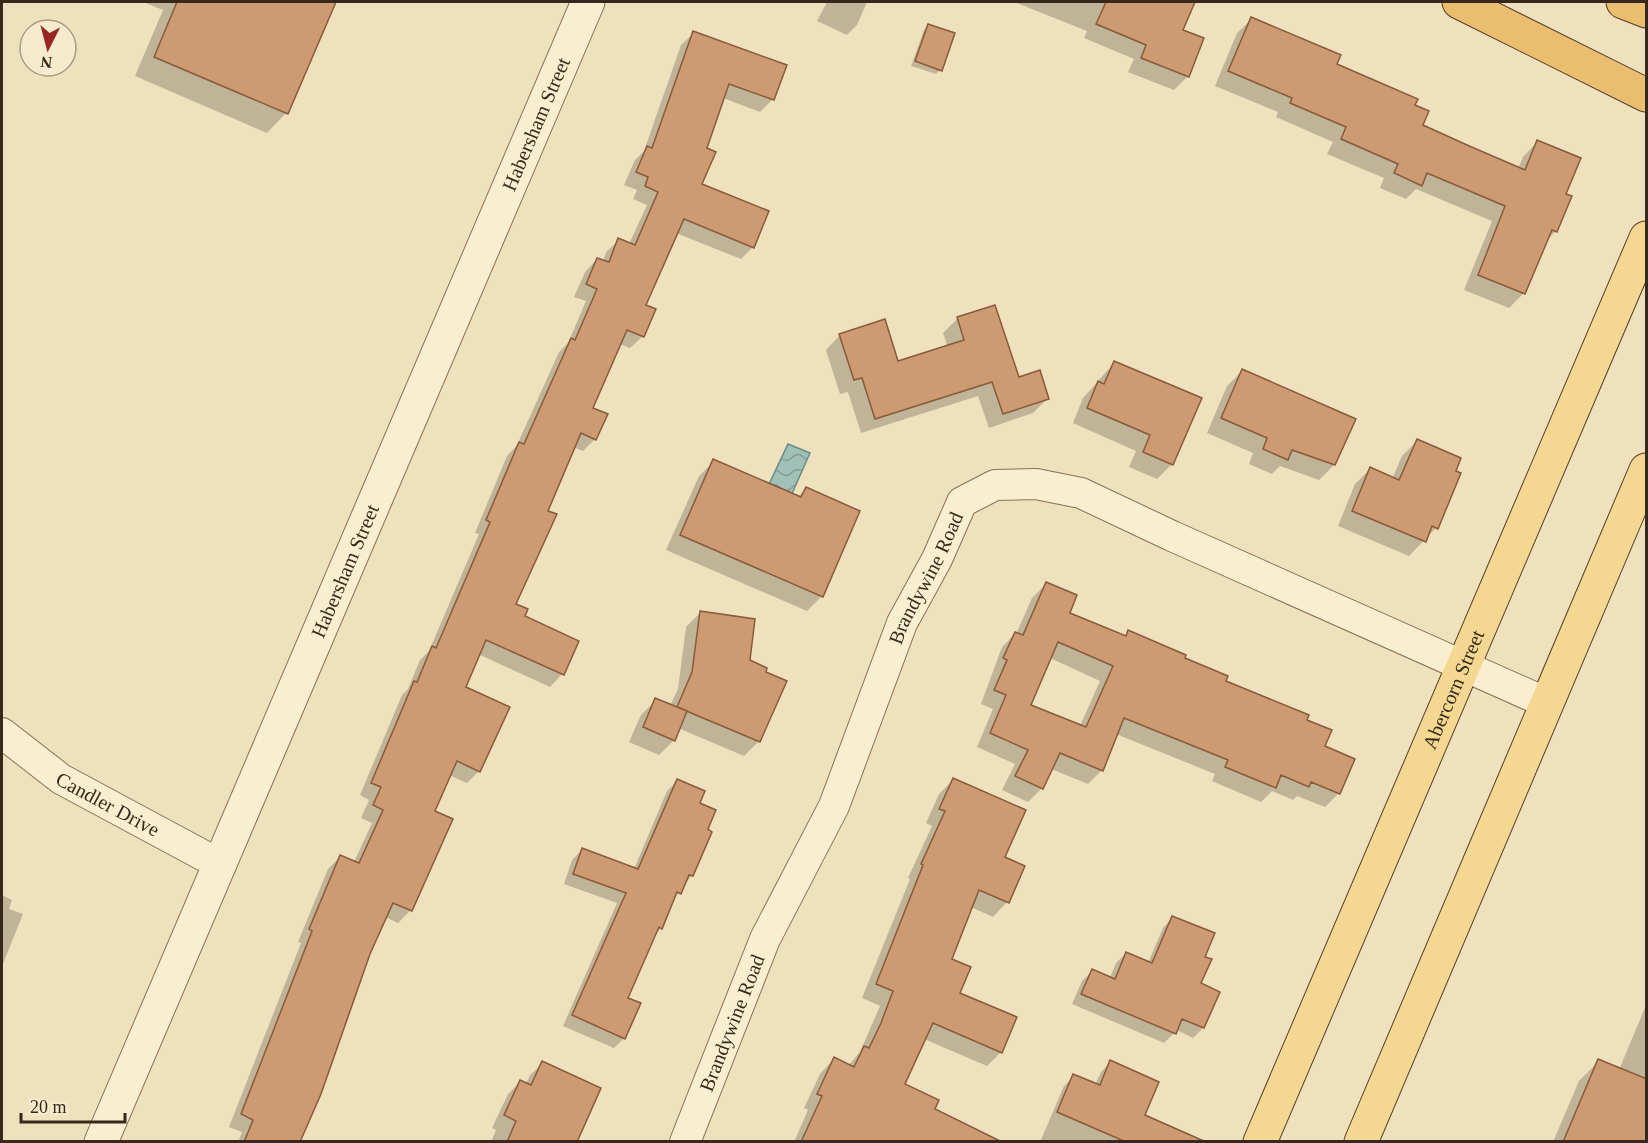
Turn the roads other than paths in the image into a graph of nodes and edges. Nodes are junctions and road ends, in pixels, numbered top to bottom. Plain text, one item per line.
1 (588, 2) edge
2 (1459, 2) edge
3 (1623, 2) edge
4 (1647, 11) edge
5 (1647, 95) edge
6 (1647, 238) edge
7 (1647, 470) edge
8 (1462, 665) junction
9 (1547, 703) junction
10 (2, 733) edge
11 (220, 865) junction
12 (101, 1142) edge
13 (685, 1142) edge
14 (1260, 1142) edge
15 (1361, 1142) edge

1 - 11 street, Habersham Street
2 - 5 highway
3 - 4 highway
6 - 8 main road, Abercorn Street
7 - 9 main road
8 - 9 street, Brandywine Road
8 - 13 street, Brandywine Road
8 - 14 main road, Abercorn Street
9 - 15 main road
10 - 11 street, Candler Drive
11 - 12 street, Habersham Street

